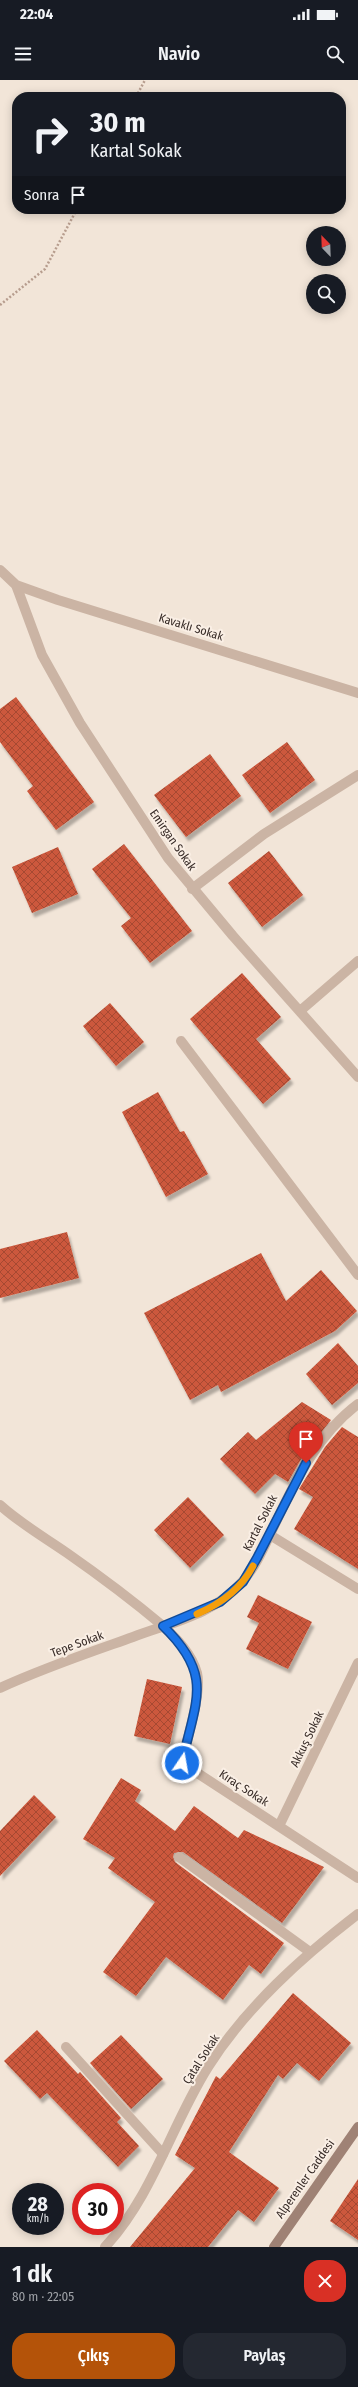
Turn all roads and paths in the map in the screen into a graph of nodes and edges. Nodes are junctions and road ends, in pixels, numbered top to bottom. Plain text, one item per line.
1 (145, 80) edge
2 (139, 92) edge
3 (74, 214) edge
4 (0, 305) edge
5 (0, 570) edge
6 (16, 585) junction
7 (358, 693) edge
8 (358, 775) edge
9 (192, 889) junction
10 (358, 961) edge
11 (300, 1011) junction
12 (181, 1042) dead end
13 (358, 1077) edge
14 (358, 1275) edge
15 (358, 1404) edge
16 (0, 1505) edge
17 (270, 1535) junction
18 (358, 1589) edge
19 (163, 1626) junction
20 (358, 1663) edge
21 (0, 1688) edge
22 (279, 1826) junction
23 (179, 1858) dead end
24 (358, 1878) edge
25 (358, 1914) edge
26 (310, 1952) junction
27 (66, 2047) dead end
28 (358, 2127) edge
29 (164, 2154) junction
30 (105, 2247) edge
31 (274, 2247) edge

1 - 2 path
3 - 4 path
5 - 6 street
6 - 7 street, Kavaklı Sokak
6 - 9 street, Emirgan Sokak
8 - 9 street
9 - 11 street, Emirgan Sokak
10 - 11 street
11 - 13 street, Emirgan Sokak
12 - 14 street
15 - 17 street, Kartal Sokak
16 - 19 street
17 - 18 street
17 - 19 street, Kartal Sokak
19 - 21 street, Tepe Sokak
19 - 22 street, Kıraç Sokak
20 - 22 street, Akkuş Sokak
22 - 24 street, Kıraç Sokak
23 - 26 street
25 - 26 street, Çatal Sokak
26 - 29 street, Çatal Sokak
27 - 29 street
28 - 31 street, Alperenler Caddesi
29 - 30 street, Çatal Sokak

